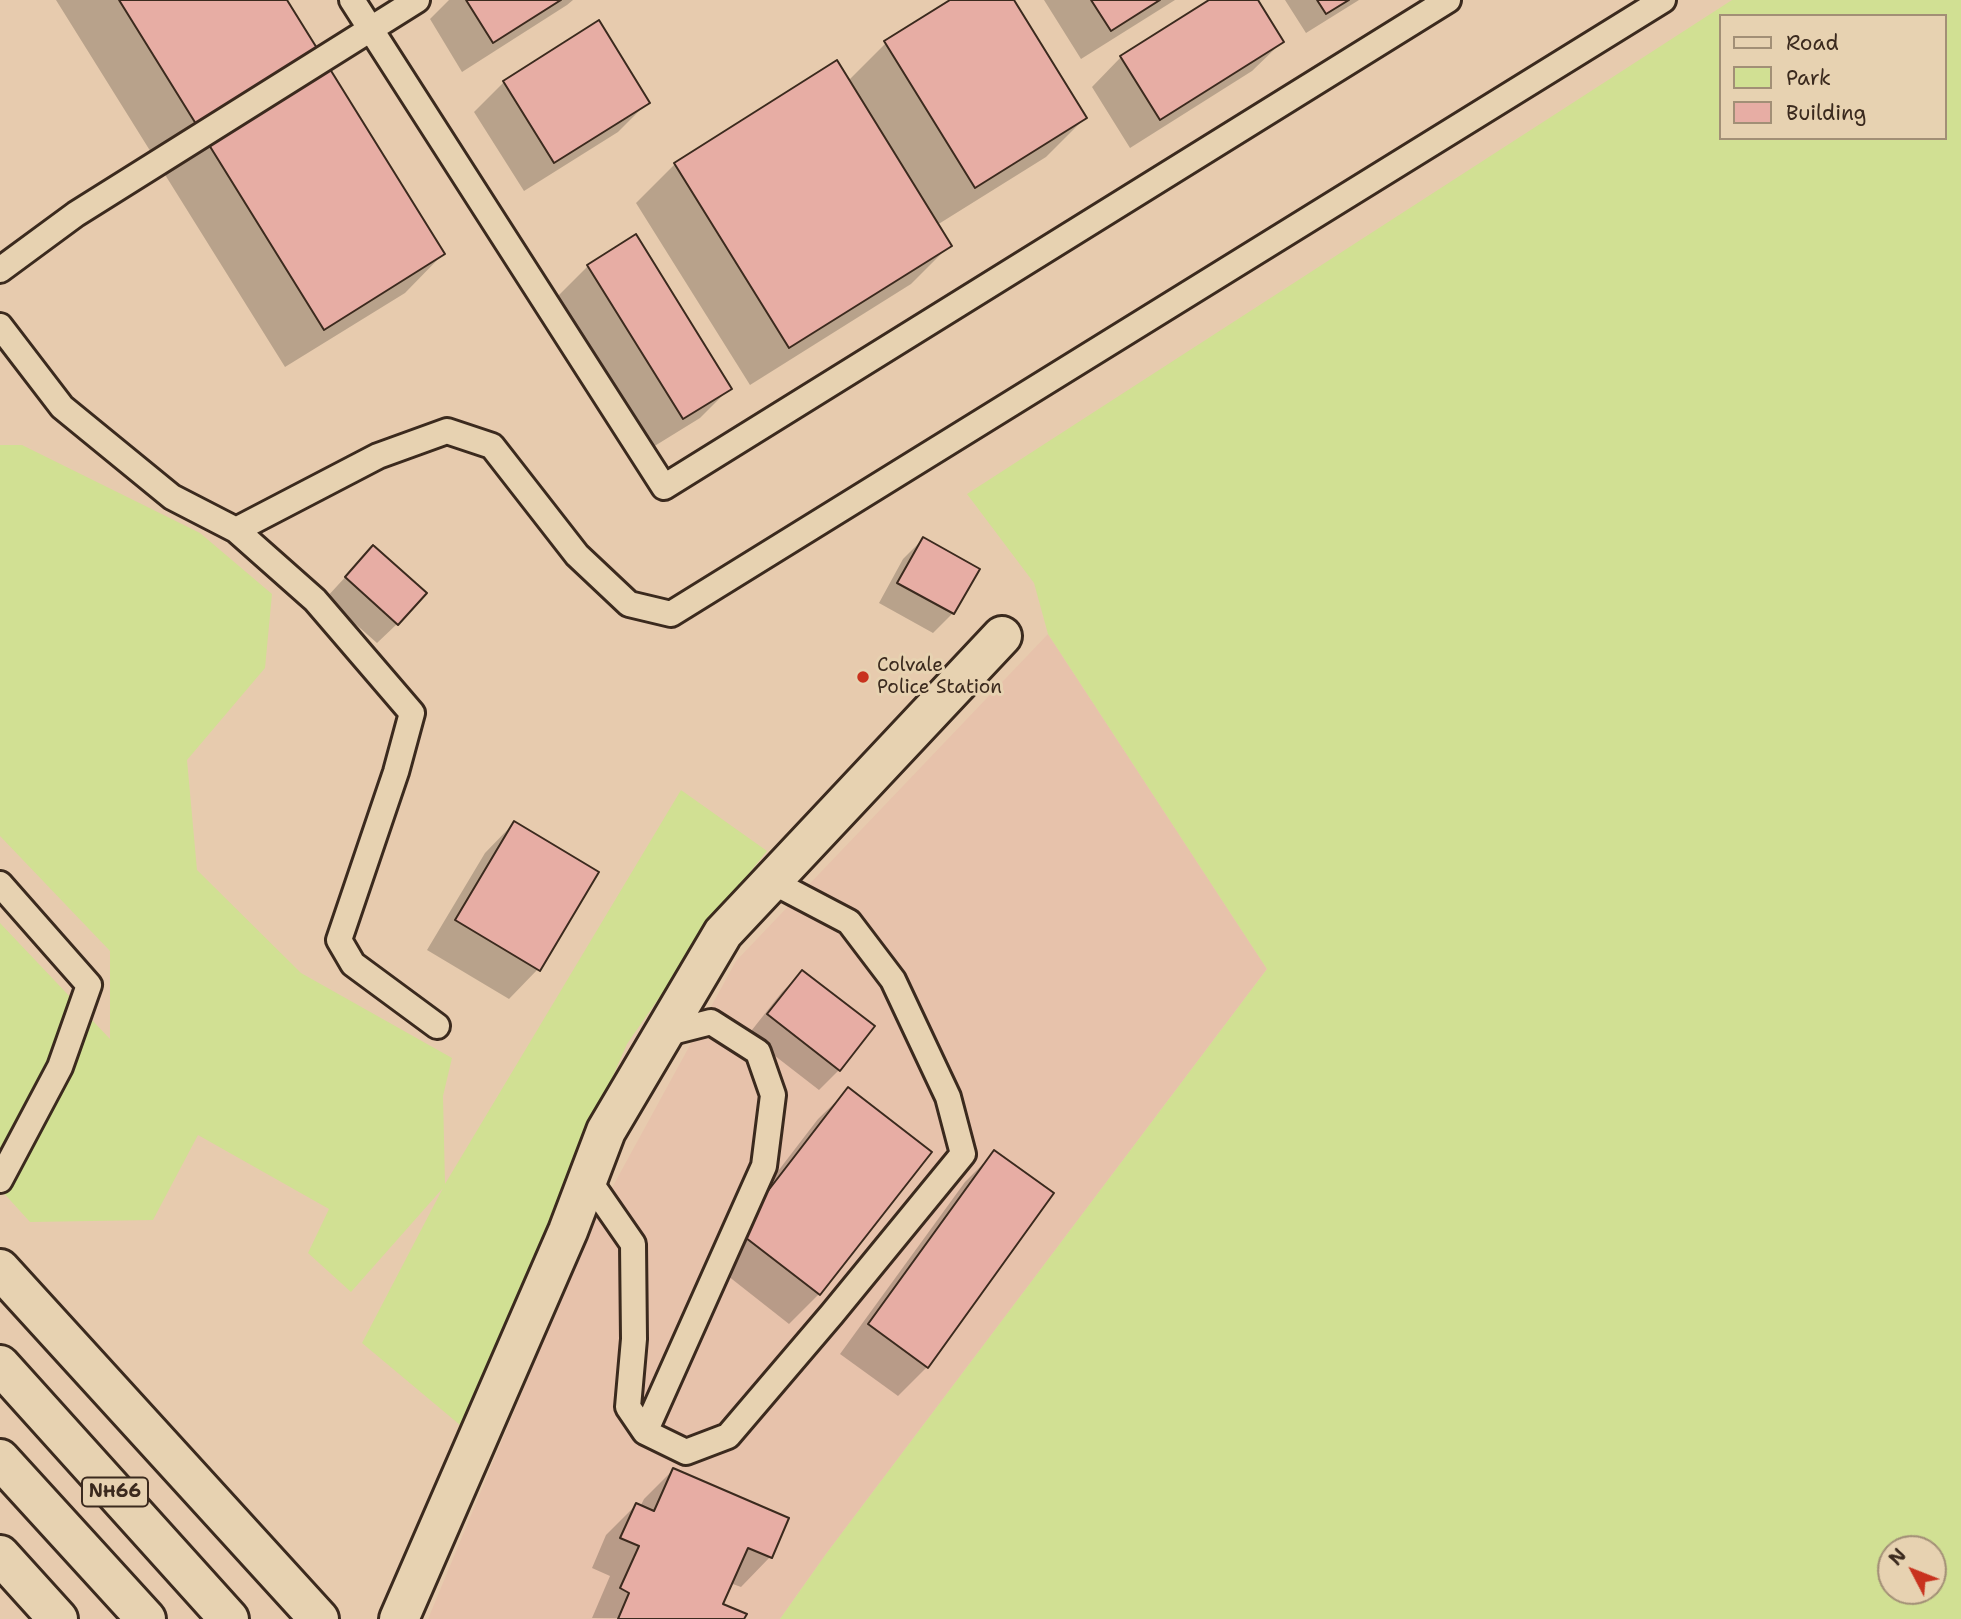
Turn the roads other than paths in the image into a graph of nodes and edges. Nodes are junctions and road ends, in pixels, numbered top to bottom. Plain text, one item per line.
1 (352, 0) edge
2 (417, 0) edge
3 (1448, 0) edge
4 (1663, 0) edge
5 (371, 29) junction
6 (0, 271) edge
7 (0, 326) edge
8 (236, 530) junction
9 (1002, 636) dead end
10 (771, 881) junction
11 (0, 884) edge
12 (437, 1026) dead end
13 (663, 1034) junction
14 (588, 1179) junction
15 (0, 1180) edge
16 (0, 1269) edge
17 (0, 1365) edge
18 (645, 1432) junction
19 (0, 1459) edge
20 (0, 1555) edge
21 (58, 1619) edge
22 (146, 1619) edge
23 (229, 1619) edge
24 (319, 1619) edge
25 (399, 1619) edge

1 - 5 lane
2 - 5 lane
3 - 5 lane
4 - 8 lane
5 - 6 lane
7 - 8 lane
8 - 12 lane
9 - 10 main road
10 - 13 main road
10 - 18 lane
11 - 15 lane
13 - 14 main road
13 - 18 lane
14 - 18 lane
14 - 25 main road
16 - 24 main road
17 - 23 main road, NH66
19 - 22 main road, NH66
20 - 21 main road

